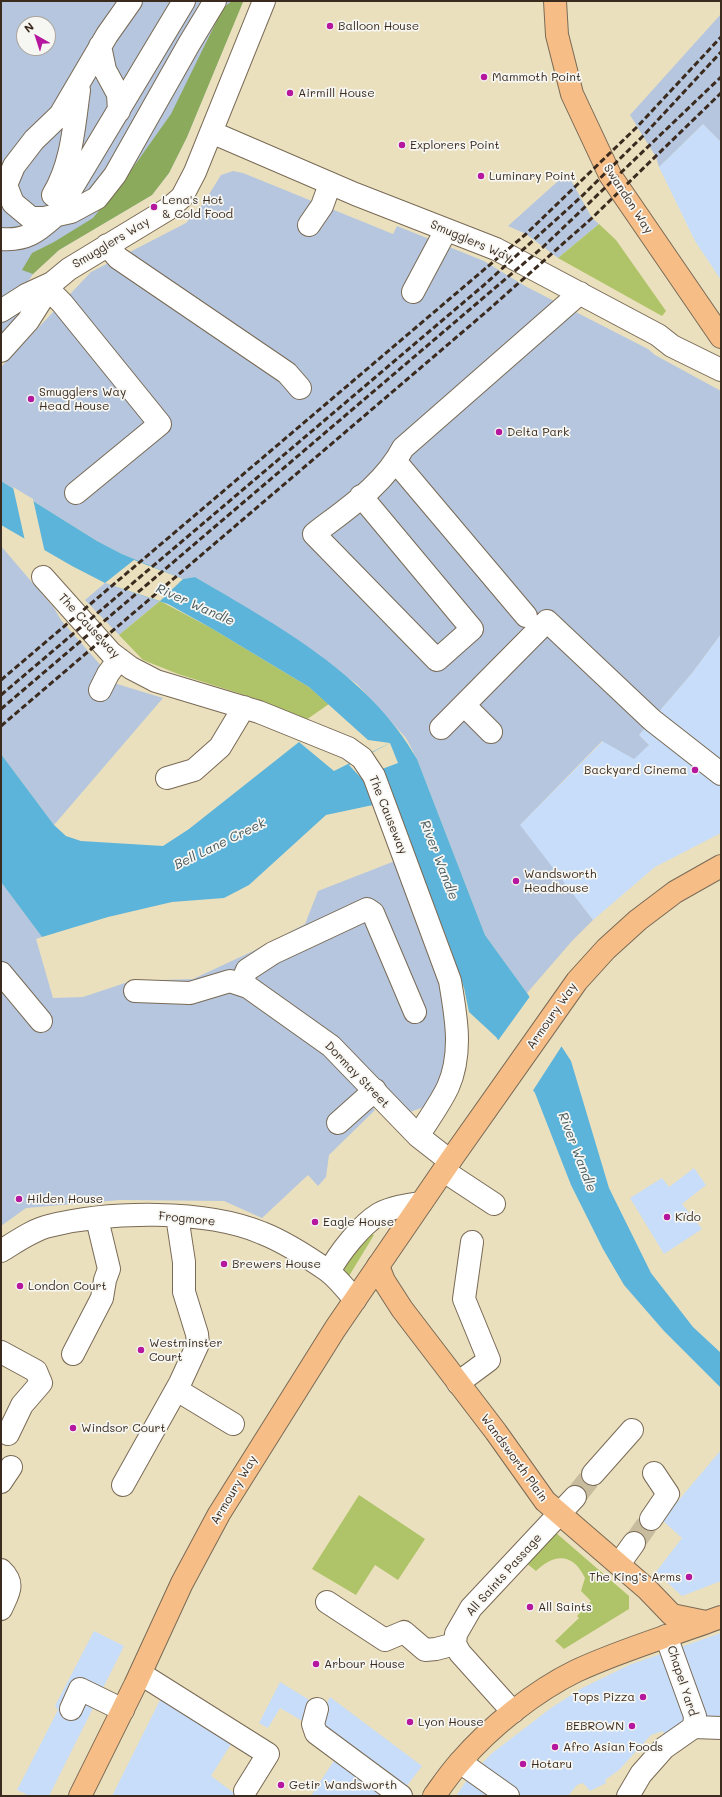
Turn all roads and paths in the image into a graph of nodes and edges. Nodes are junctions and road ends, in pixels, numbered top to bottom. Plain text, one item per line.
1 (131, 1) edge
2 (184, 1) edge
3 (264, 1) edge
4 (555, 1) edge
5 (214, 2) edge
6 (100, 46) junction
7 (80, 82) junction
8 (119, 111) junction
9 (211, 132) junction
10 (330, 184) junction
11 (55, 216) junction
12 (31, 218) junction
13 (309, 225) dead end
14 (4, 230) edge
15 (446, 230) junction
16 (107, 245) junction
17 (50, 286) junction
18 (413, 292) dead end
19 (580, 293) junction
20 (1, 311) edge
21 (721, 337) edge
22 (2, 347) edge
23 (721, 370) edge
24 (300, 388) dead end
25 (396, 462) junction
26 (76, 494) dead end
27 (362, 496) junction
28 (43, 577) dead end
29 (526, 616) dead end
30 (119, 659) junction
31 (100, 690) dead end
32 (464, 705) junction
33 (244, 707) junction
34 (441, 728) dead end
35 (491, 732) dead end
36 (721, 774) edge
37 (167, 778) dead end
38 (721, 866) edge
39 (1, 973) edge
40 (241, 984) junction
41 (135, 991) dead end
42 (414, 1012) dead end
43 (41, 1021) dead end
44 (375, 1090) junction
45 (338, 1123) dead end
46 (418, 1136) junction
47 (447, 1166) junction
48 (421, 1204) junction
49 (494, 1204) dead end
50 (177, 1216) junction
51 (97, 1219) junction
52 (472, 1242) dead end
53 (1, 1251) edge
54 (378, 1266) junction
55 (329, 1272) junction
56 (355, 1300) junction
57 (1, 1352) edge
58 (73, 1354) dead end
59 (458, 1383) junction
60 (177, 1390) junction
61 (233, 1424) dead end
62 (632, 1430) dead end
63 (8, 1434) dead end
64 (654, 1473) dead end
65 (593, 1474) tunnel mouth
66 (124, 1485) dead end
67 (575, 1497) tunnel mouth
68 (558, 1515) junction
69 (651, 1519) tunnel mouth
70 (634, 1543) tunnel mouth
71 (619, 1564) junction
72 (1, 1570) edge
73 (326, 1602) dead end
74 (1, 1609) edge
75 (714, 1619) edge
76 (666, 1636) junction
77 (455, 1644) junction
78 (141, 1674) junction
79 (71, 1709) dead end
80 (317, 1709) dead end
81 (123, 1710) junction
82 (514, 1712) junction
83 (694, 1727) junction
84 (721, 1728) edge
85 (460, 1762) junction
86 (245, 1791) dead end
87 (80, 1796) edge
88 (401, 1796) edge
89 (434, 1796) edge
90 (508, 1796) edge
91 (628, 1796) edge

1 - 6 street
2 - 8 street
3 - 9 street, Smugglers Way
4 - 21 main road, Swandon Way
5 - 11 street
6 - 7 street
6 - 8 street
7 - 12 street
7 - 12 street
8 - 11 street
9 - 10 street, Smugglers Way
9 - 16 street, Smugglers Way
10 - 13 street
10 - 15 street, Smugglers Way
11 - 12 street
11 - 14 street
12 - 14 street
15 - 18 street
15 - 19 street, Smugglers Way
16 - 17 street, Smugglers Way
16 - 24 street
17 - 20 street
17 - 22 street, Smugglers Way
17 - 26 street
19 - 23 street, Smugglers Way
19 - 25 street
25 - 27 street
25 - 29 street
27 - 27 street
28 - 30 street, The Causeway
30 - 31 street
30 - 33 street, The Causeway
32 - 34 street
32 - 35 street
32 - 36 street
33 - 37 street
33 - 46 street, The Causeway
38 - 47 main road, Armoury Way
39 - 43 street
40 - 41 street, Dormay Street
40 - 42 street
40 - 44 street, Dormay Street
44 - 45 street
44 - 46 street, Dormay Street
46 - 47 street, Dormay Street
47 - 48 main road, Armoury Way
47 - 49 street, Dormay Street
48 - 54 main road, Armoury Way
48 - 55 street
50 - 51 street, Frogmore
50 - 55 street, Frogmore
50 - 60 street
51 - 53 street, Frogmore
51 - 58 street
52 - 59 street
54 - 56 main road, Armoury Way
54 - 59 main road, Wandsworth Plain
55 - 56 street, Frogmore
56 - 78 main road, Armoury Way
57 - 63 street
59 - 68 main road, Wandsworth Plain
60 - 61 street
60 - 66 street
62 - 65 street
64 - 69 street
67 - 68 street, All Saints Passage
68 - 71 main road, Wandsworth Plain
68 - 77 street, All Saints Passage
70 - 71 street
71 - 75 main road, Wandsworth Plain
72 - 74 street
73 - 77 street
75 - 76 main road
76 - 82 main road
76 - 83 street, Chapel Yard
77 - 82 street
78 - 81 main road, Armoury Way
78 - 86 street
79 - 81 street
80 - 88 street
81 - 87 main road, Armoury Way
82 - 85 main road
83 - 84 street, Chapel Yard
83 - 91 street, Chapel Yard
85 - 89 main road
85 - 90 street

